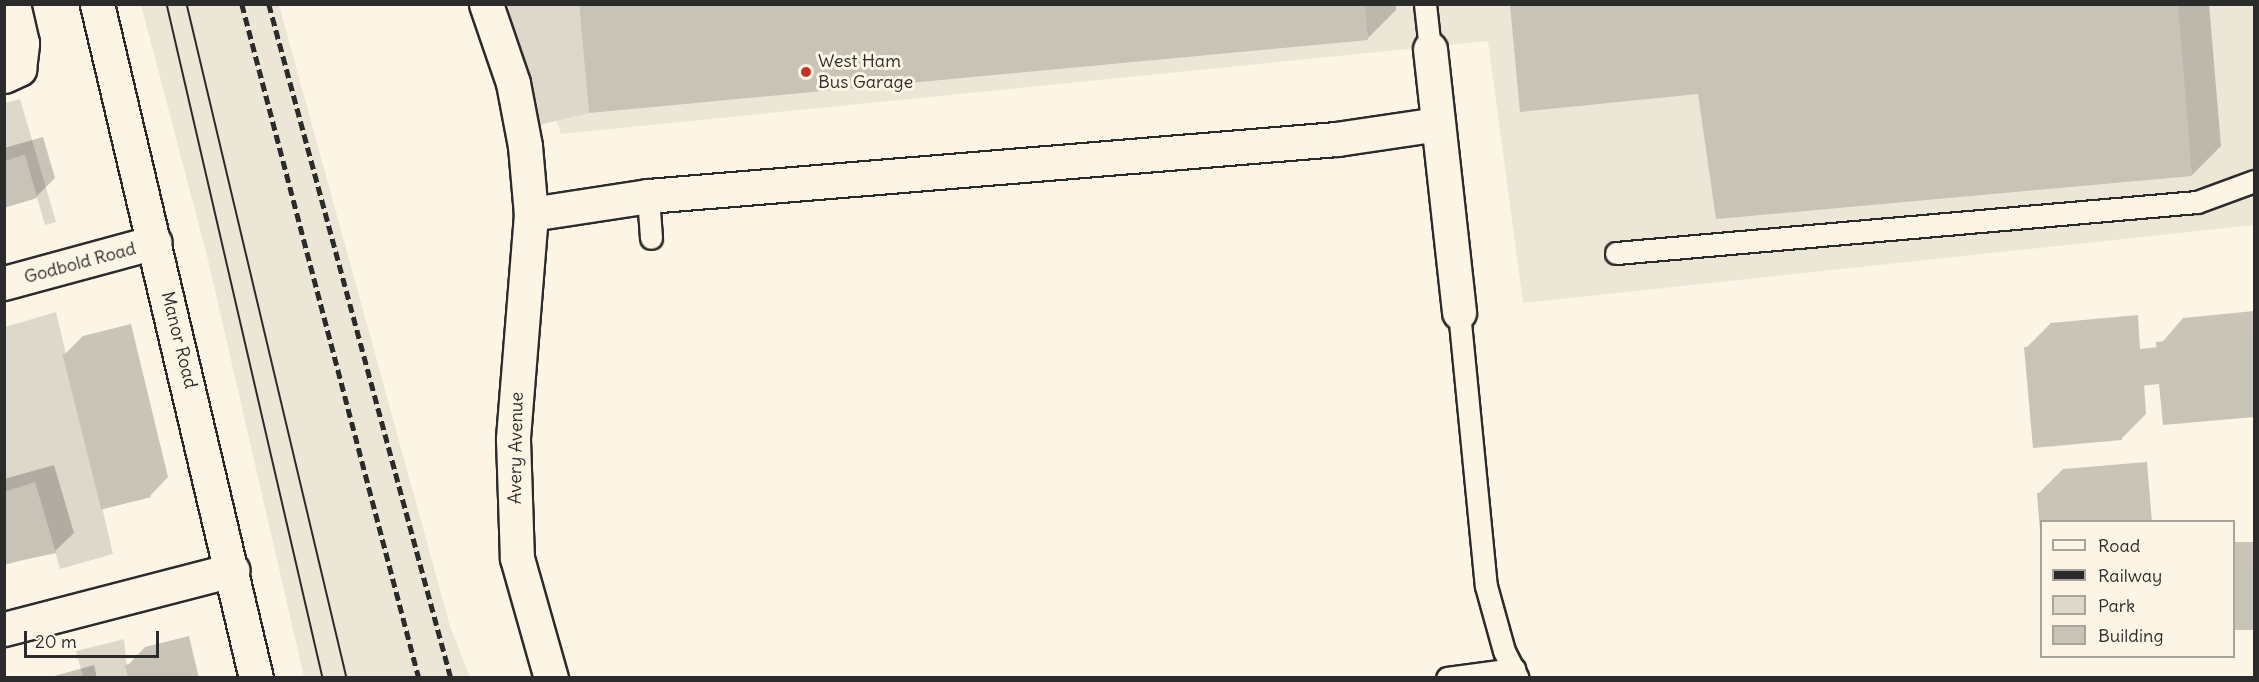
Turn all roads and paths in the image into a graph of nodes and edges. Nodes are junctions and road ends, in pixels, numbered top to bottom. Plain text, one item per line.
1 (13, 4) edge
2 (97, 4) edge
3 (486, 4) edge
4 (1425, 4) edge
5 (1430, 49) joint
6 (4, 76) edge
7 (1438, 124) junction
8 (2254, 181) edge
9 (648, 196) junction
10 (531, 214) junction
11 (651, 238) dead end
12 (155, 242) junction
13 (1616, 254) dead end
14 (4, 283) edge
15 (1459, 312) joint
16 (232, 570) junction
17 (4, 629) edge
18 (1516, 674) edge
19 (256, 678) edge
20 (551, 678) edge
21 (1447, 678) edge

1 - 6 street
2 - 12 street, Manor Road
3 - 10 street, Avery Avenue
4 - 5 lane
5 - 7 street
7 - 9 street
7 - 15 street
8 - 13 lane
9 - 10 street
9 - 11 lane
10 - 20 street, Avery Avenue
12 - 14 street, Godbold Road
12 - 16 street, Manor Road
15 - 18 lane
16 - 17 street
16 - 19 street, Manor Road
18 - 21 lane

